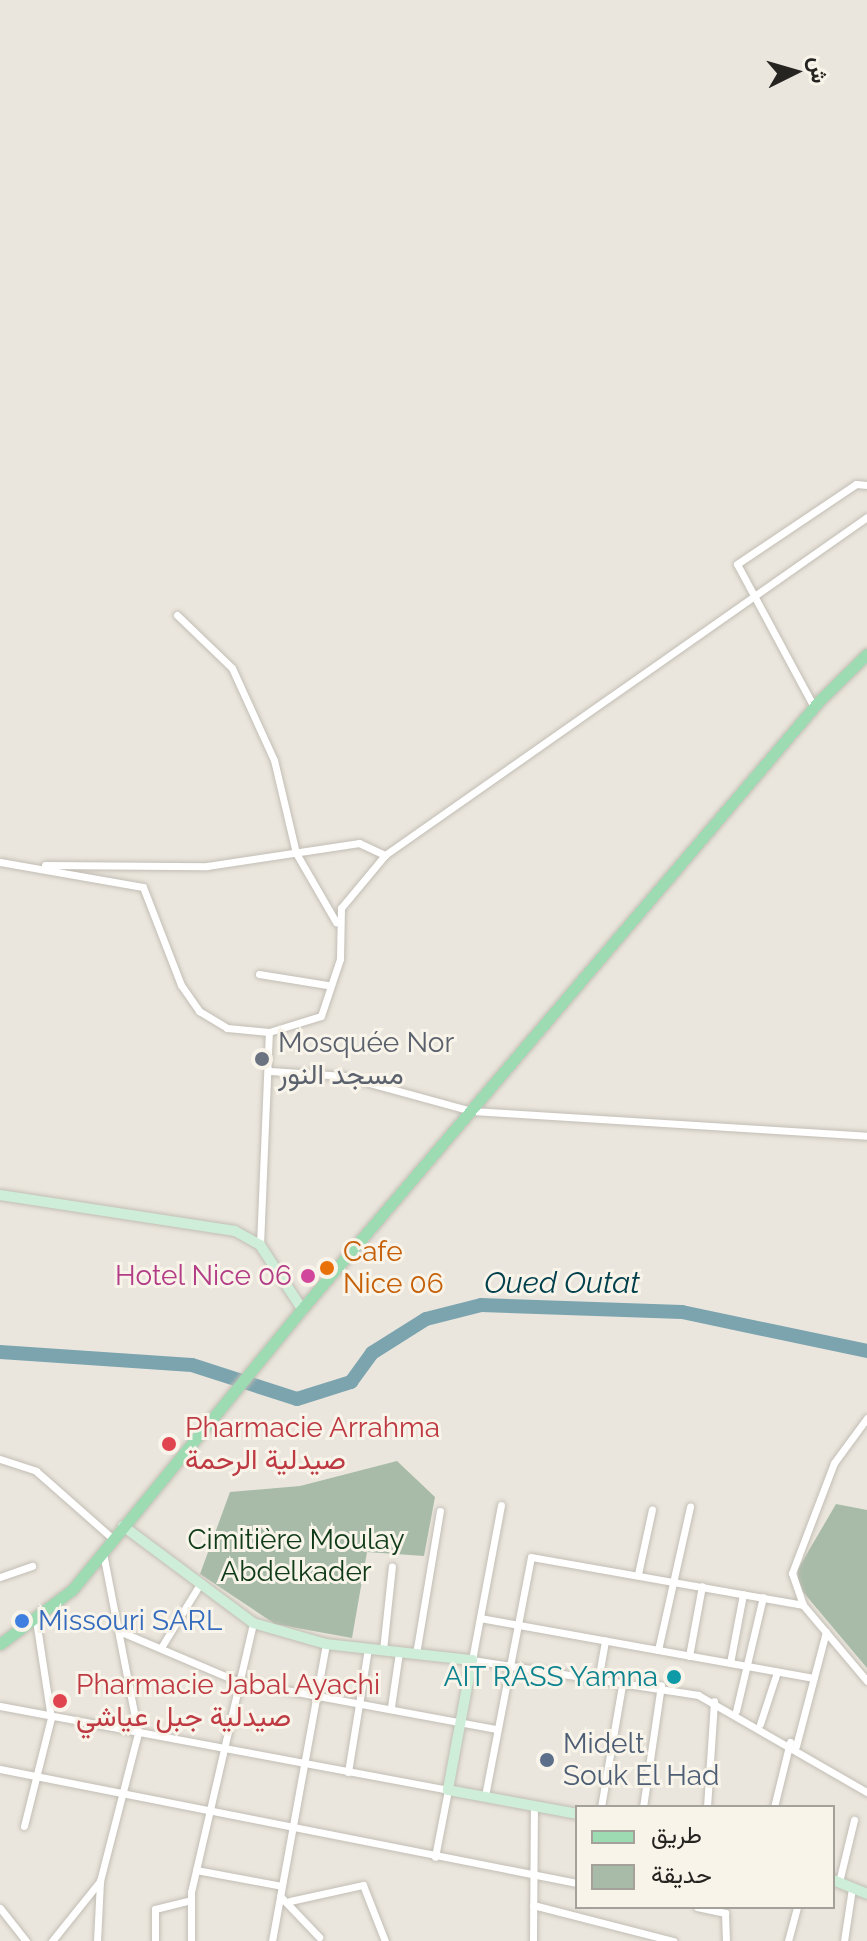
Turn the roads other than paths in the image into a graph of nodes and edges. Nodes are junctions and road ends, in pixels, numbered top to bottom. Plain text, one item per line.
1 (867, 485) edge
2 (867, 517) edge
3 (750, 594) junction
4 (177, 615) dead end
5 (867, 654) edge
6 (814, 707) junction
7 (296, 853) junction
8 (385, 855) junction
9 (0, 862) edge
10 (41, 866) junction
11 (336, 922) junction
12 (259, 974) dead end
13 (327, 985) junction
14 (269, 1032) junction
15 (270, 1071) junction
16 (472, 1111) junction
17 (867, 1136) edge
18 (0, 1195) edge
19 (260, 1245) junction
20 (302, 1309) junction
21 (867, 1418) edge
22 (0, 1459) edge
23 (501, 1505) dead end
24 (690, 1507) dead end
25 (652, 1509) dead end
26 (440, 1511) dead end
27 (123, 1526) junction
28 (113, 1539) junction
29 (103, 1553) junction
30 (32, 1566) dead end
31 (392, 1566) dead end
32 (638, 1574) junction
33 (0, 1577) edge
34 (673, 1581) junction
35 (200, 1584) junction
36 (702, 1586) junction
37 (743, 1594) junction
38 (763, 1597) junction
39 (803, 1605) junction
40 (480, 1618) junction
41 (36, 1620) junction
42 (253, 1623) junction
43 (516, 1625) junction
44 (119, 1631) junction
45 (826, 1632) junction
46 (605, 1641) junction
47 (0, 1644) edge
48 (326, 1644) junction
49 (162, 1646) junction
50 (368, 1648) junction
51 (383, 1650) junction
52 (658, 1650) junction
53 (399, 1652) junction
54 (416, 1654) junction
55 (689, 1656) junction
56 (472, 1660) junction
57 (730, 1663) junction
58 (509, 1664) junction
59 (747, 1666) junction
60 (777, 1672) junction
61 (599, 1675) junction
62 (814, 1678) junction
63 (623, 1679) junction
64 (237, 1681) junction
65 (867, 1681) edge
66 (661, 1685) junction
67 (317, 1695) junction
68 (362, 1700) junction
69 (714, 1701) junction
70 (0, 1706) edge
71 (391, 1707) junction
72 (736, 1711) junction
73 (51, 1718) junction
74 (460, 1722) junction
75 (760, 1724) junction
76 (497, 1729) junction
77 (138, 1733) junction
78 (793, 1744) junction
79 (222, 1750) junction
80 (304, 1764) junction
81 (0, 1769) edge
82 (348, 1772) junction
83 (37, 1775) junction
84 (448, 1790) junction
85 (867, 1792) edge
86 (124, 1795) junction
87 (485, 1796) junction
88 (601, 1805) edge
89 (643, 1805) edge
90 (707, 1805) edge
91 (775, 1805) edge
92 (534, 1806) junction
93 (209, 1812) junction
94 (575, 1814) edge
95 (854, 1820) dead end
96 (24, 1826) dead end
97 (293, 1826) junction
98 (435, 1857) junction
99 (196, 1870) junction
100 (533, 1874) junction
101 (100, 1881) junction
102 (836, 1881) edge
103 (575, 1883) edge
104 (282, 1886) junction
105 (852, 1888) junction
106 (867, 1894) edge
107 (280, 1896) junction
108 (190, 1900) junction
109 (290, 1901) junction
110 (533, 1905) junction
111 (0, 1908) edge
112 (706, 1909) edge
113 (796, 1909) edge
114 (319, 1937) dead end
115 (26, 1941) edge
116 (52, 1941) edge
117 (97, 1941) edge
118 (155, 1941) edge
119 (191, 1941) edge
120 (272, 1941) edge
121 (385, 1941) edge
122 (533, 1941) edge
123 (673, 1941) edge
124 (726, 1941) edge
125 (788, 1941) edge
126 (844, 1941) edge

1 - 3 street
2 - 3 street
3 - 6 street
3 - 8 street
4 - 7 street
5 - 6 main road
6 - 16 main road
7 - 8 street
7 - 10 street
7 - 11 street
8 - 11 street
9 - 10 street
10 - 14 street
11 - 13 street
12 - 13 street
13 - 14 street
14 - 15 street
15 - 16 street
15 - 19 street
16 - 17 street
16 - 20 main road
18 - 19 street
19 - 20 street
20 - 27 main road
21 - 39 street
22 - 28 street
23 - 40 street
24 - 34 street
25 - 32 street
26 - 54 street
27 - 28 main road
27 - 35 street
28 - 29 main road
29 - 41 main road
29 - 44 street
30 - 33 street
31 - 51 street
32 - 34 street
32 - 43 street
34 - 36 street
34 - 52 street
35 - 42 street
35 - 49 street
36 - 37 street
36 - 55 street
37 - 38 street
37 - 57 street
38 - 39 street
38 - 59 street
39 - 45 street
40 - 43 street
40 - 56 street
41 - 47 main road
41 - 73 street
42 - 48 street
42 - 64 street
43 - 46 street
43 - 58 street
44 - 49 street
44 - 77 street
45 - 62 street
45 - 65 street
46 - 52 street
46 - 61 street
48 - 50 street
48 - 67 street
49 - 64 street
50 - 51 street
50 - 68 street
51 - 53 street
52 - 55 street
53 - 54 street
53 - 71 street
54 - 56 street
55 - 57 street
56 - 58 street
56 - 74 street
57 - 59 street
58 - 61 street
58 - 76 street
59 - 60 street
59 - 72 street
60 - 62 street
60 - 75 street
61 - 63 street
62 - 78 street
63 - 66 street
63 - 88 street
64 - 67 street
64 - 79 street
66 - 69 street
66 - 89 street
67 - 68 street
67 - 80 street
68 - 71 street
68 - 82 street
69 - 72 street
69 - 90 street
70 - 73 street
71 - 74 street
72 - 75 street
73 - 77 street
73 - 83 street
74 - 76 street
74 - 84 street
75 - 78 street
76 - 87 street
77 - 79 street
77 - 86 street
78 - 85 street
78 - 91 street
79 - 80 street
79 - 93 street
80 - 82 street
80 - 97 street
81 - 83 street
82 - 84 street
83 - 86 street
83 - 96 street
84 - 87 street
84 - 98 street
86 - 93 street
86 - 101 street
87 - 92 street
92 - 94 street
92 - 100 street
93 - 97 street
93 - 99 street
95 - 102 street
97 - 98 street
97 - 104 street
98 - 100 street
99 - 104 street
99 - 108 street
100 - 103 street
100 - 110 street
101 - 116 street
101 - 117 street
102 - 105 street
104 - 107 street
105 - 106 street
105 - 126 street
107 - 109 street
107 - 120 street
108 - 118 street
108 - 119 street
109 - 114 street
109 - 121 street
110 - 122 street
110 - 123 street
111 - 115 street
112 - 124 street
113 - 125 street

